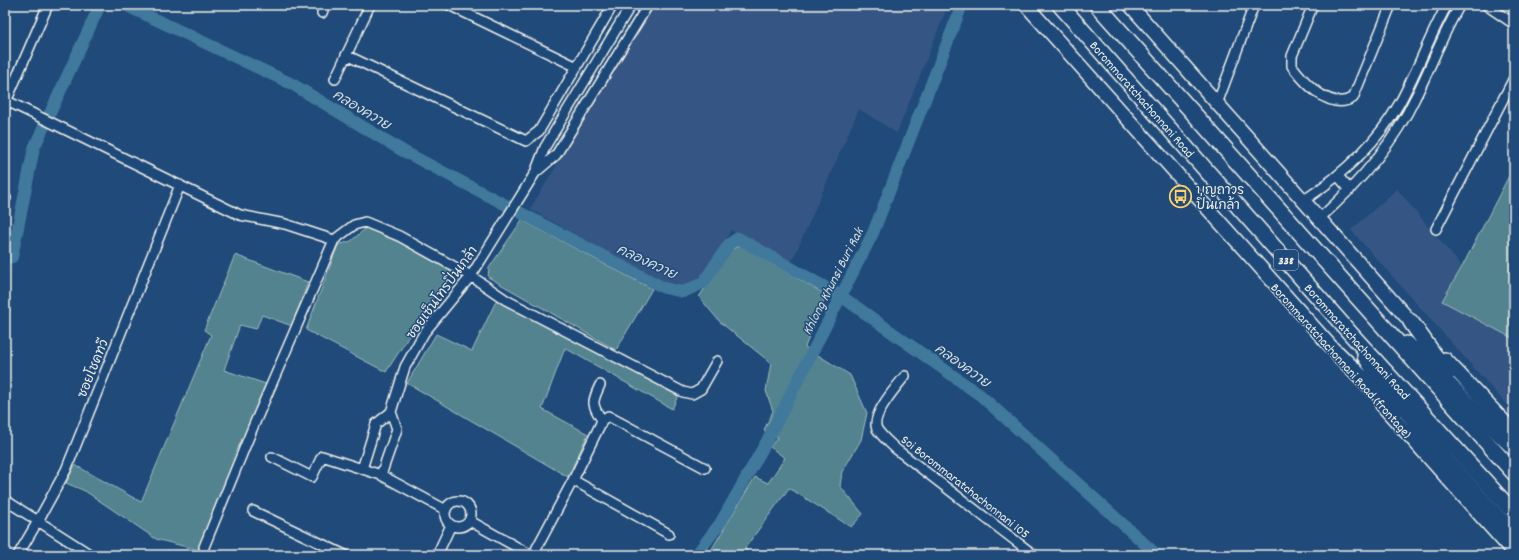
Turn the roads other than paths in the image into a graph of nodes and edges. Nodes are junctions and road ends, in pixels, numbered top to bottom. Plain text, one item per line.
1 (48, 5) edge
2 (370, 5) edge
3 (449, 5) edge
4 (613, 5) edge
5 (631, 5) edge
6 (648, 5) edge
7 (1026, 5) edge
8 (1060, 5) edge
9 (1097, 5) edge
10 (1130, 5) edge
11 (1254, 5) edge
12 (1313, 5) edge
13 (1391, 5) edge
14 (1447, 5) edge
15 (1460, 5) edge
16 (1486, 5) edge
17 (1514, 24) edge
18 (346, 55) junction
19 (577, 67) junction
20 (1514, 78) edge
21 (335, 79) dead end
22 (5, 102) edge
23 (1217, 104) junction
24 (535, 173) junction
25 (1338, 176) junction
26 (180, 185) junction
27 (1350, 190) junction
28 (1303, 201) junction
29 (1319, 219) junction
30 (1436, 229) dead end
31 (334, 240) junction
32 (471, 276) junction
33 (1376, 318) junction
34 (1411, 322) joint
35 (1350, 332) junction
36 (1336, 353) junction
37 (718, 361) dead end
38 (905, 376) dead end
39 (600, 385) dead end
40 (391, 412) junction
41 (602, 420) junction
42 (1511, 439) edge
43 (272, 456) dead end
44 (1446, 460) junction
45 (362, 468) junction
46 (705, 468) dead end
47 (1514, 473) edge
48 (381, 475) junction
49 (573, 480) junction
50 (5, 500) edge
51 (446, 510) junction
52 (253, 511) dead end
53 (1514, 513) edge
54 (38, 521) junction
55 (470, 521) junction
56 (451, 525) junction
57 (668, 534) dead end
58 (1514, 535) edge
59 (204, 547) dead end
60 (1514, 553) edge
61 (18, 555) edge
62 (91, 555) edge
63 (345, 555) edge
64 (437, 555) edge
65 (532, 555) edge
66 (1034, 555) edge

1 - 22 street
2 - 18 street
3 - 19 street
4 - 19 street
5 - 24 street, ซอยเซ็นโทรปิ่นเกล้า
6 - 24 street, ซอยเซ็นโทรปิ่นเกล้า
7 - 36 main road, Borommaratchachonnani Road (frontage) / 338
8 - 35 main road, Borommaratchachonnani Road / 338
9 - 33 main road, 338
10 - 23 main road
11 - 23 street
12 - 13 street
14 - 25 street
15 - 27 street
16 - 17 street
18 - 19 street
18 - 21 street
20 - 30 street
22 - 26 street
23 - 28 main road
24 - 32 street, ซอยเซ็นโทรปิ่นเกล้า
25 - 27 street
25 - 28 street
26 - 31 street
26 - 54 street, ซอยโชคทวี
27 - 29 street
28 - 29 main road
29 - 34 main road
31 - 32 street
31 - 59 street
32 - 37 street
32 - 40 street, ซอยเซ็นโทรปิ่นเกล้า
33 - 42 main road, 338
33 - 47 main road, 338
34 - 42 main road
35 - 44 main road, 338
35 - 53 main road, Borommaratchachonnani Road / 338
36 - 44 main road
36 - 60 main road, Borommaratchachonnani Road (frontage) / 338
38 - 66 street, Soi Borommaratchachonnani 105
39 - 41 street
40 - 45 street
40 - 48 street
41 - 46 street
41 - 49 street
43 - 45 street
44 - 58 main road, 338
45 - 48 street
48 - 51 street
49 - 57 street
49 - 65 street
50 - 54 street
51 - 55 street
51 - 56 street
52 - 63 street
54 - 61 street, ซอยโชคทวี
54 - 62 street
55 - 56 street
55 - 65 street
56 - 64 street

